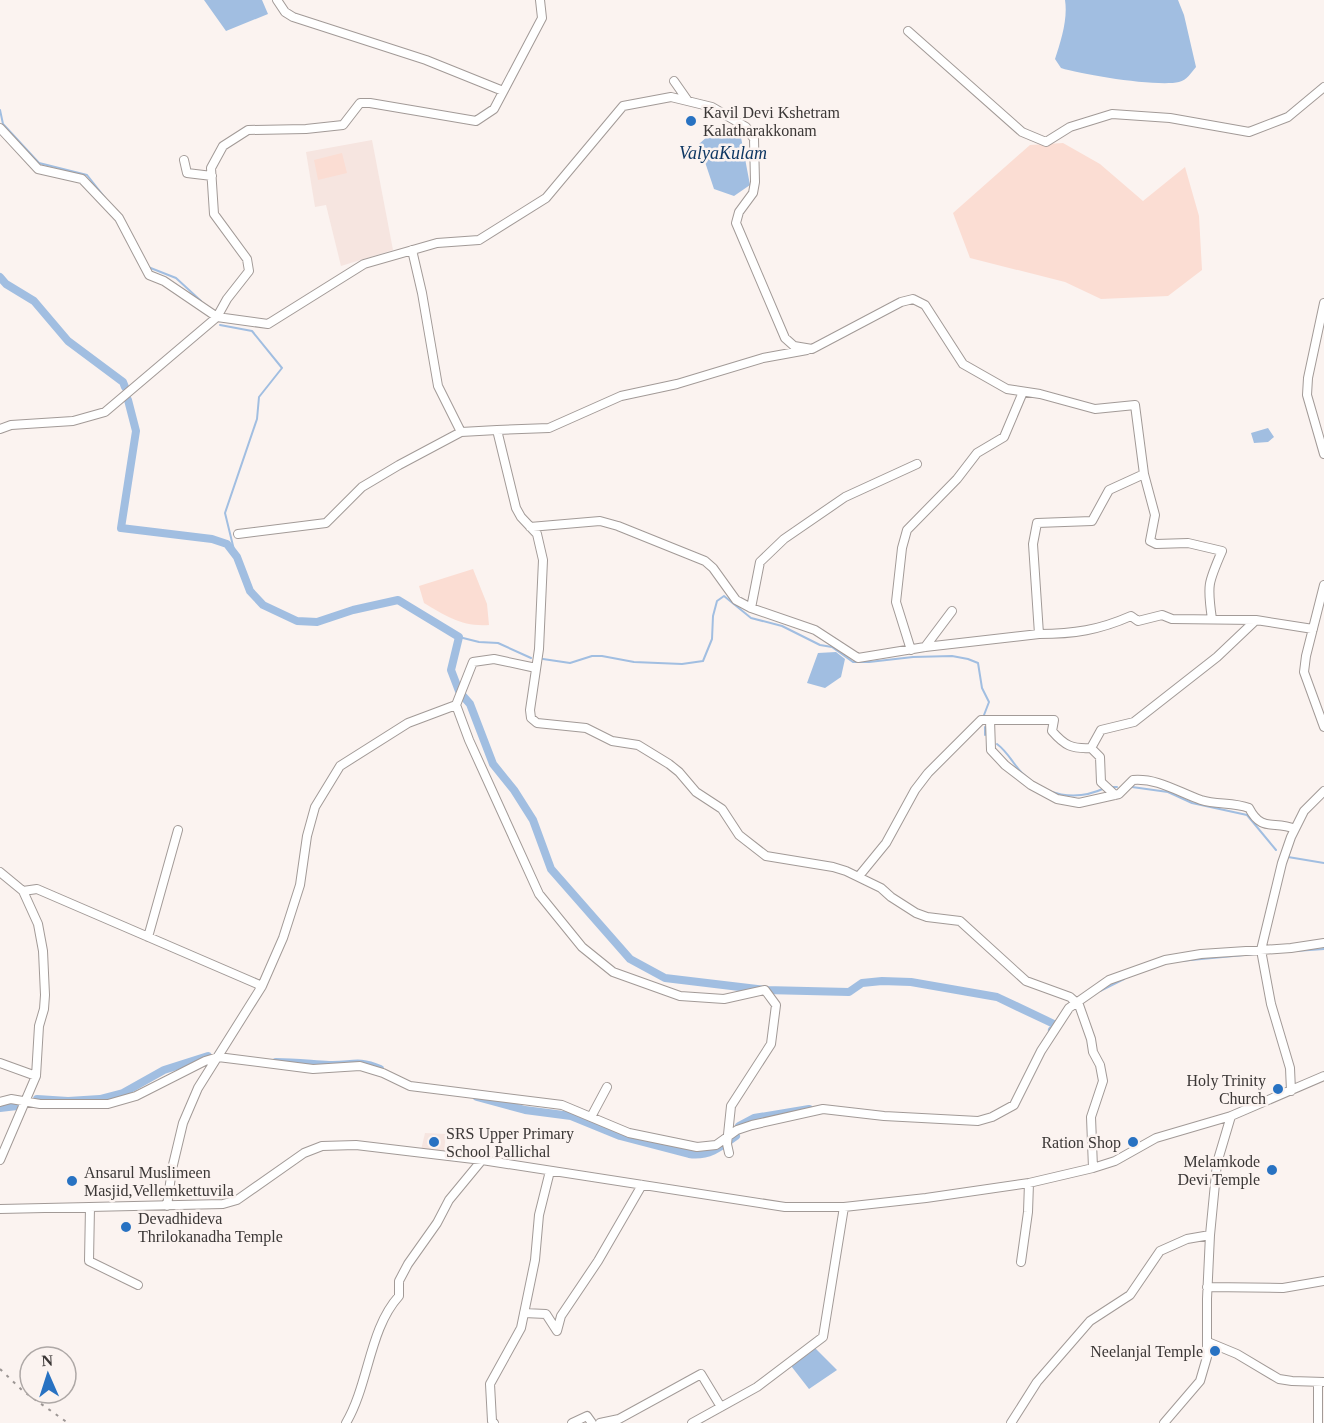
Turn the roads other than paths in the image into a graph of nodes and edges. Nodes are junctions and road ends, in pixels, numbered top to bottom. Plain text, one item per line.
1 (277, 0) edge
2 (540, 0) edge
3 (908, 31) dead end
4 (674, 81) dead end
5 (1324, 87) edge
6 (503, 91) junction
7 (688, 101) junction
8 (0, 128) edge
9 (184, 160) dead end
10 (212, 176) junction
11 (412, 250) junction
12 (1324, 303) edge
13 (217, 317) junction
14 (812, 349) junction
15 (1023, 392) junction
16 (0, 429) edge
17 (497, 430) junction
18 (461, 432) junction
19 (1324, 454) edge
20 (917, 464) dead end
21 (1144, 474) junction
22 (530, 527) junction
23 (238, 534) dead end
24 (1324, 585) edge
25 (751, 608) junction
26 (952, 611) dead end
27 (1212, 620) junction
28 (1256, 620) junction
29 (1312, 629) junction
30 (1039, 634) junction
31 (925, 647) junction
32 (911, 650) junction
33 (536, 668) junction
34 (456, 705) junction
35 (990, 720) junction
36 (1324, 727) edge
37 (1091, 747) junction
38 (1323, 792) edge
39 (1114, 795) junction
40 (1295, 829) junction
41 (178, 830) dead end
42 (0, 872) edge
43 (859, 876) junction
44 (23, 891) junction
45 (148, 937) junction
46 (1324, 943) edge
47 (1261, 950) junction
48 (262, 986) junction
49 (1076, 1002) junction
50 (218, 1057) junction
51 (0, 1064) edge
52 (36, 1076) junction
53 (1324, 1076) edge
54 (607, 1087) dead end
55 (1291, 1091) junction
56 (24, 1101) junction
57 (0, 1102) edge
58 (1231, 1116) junction
59 (591, 1117) junction
60 (728, 1137) junction
61 (729, 1153) dead end
62 (0, 1160) edge
63 (482, 1160) junction
64 (1093, 1168) junction
65 (550, 1171) junction
66 (1029, 1183) junction
67 (642, 1185) junction
68 (167, 1206) junction
69 (90, 1207) junction
70 (844, 1207) junction
71 (0, 1209) edge
72 (1210, 1234) junction
73 (1021, 1262) dead end
74 (1324, 1281) edge
75 (138, 1285) dead end
76 (1207, 1287) junction
77 (524, 1313) junction
78 (1208, 1342) junction
79 (1321, 1382) edge
80 (720, 1407) junction
81 (346, 1423) edge
82 (494, 1423) edge
83 (572, 1423) edge
84 (592, 1423) edge
85 (600, 1423) edge
86 (692, 1423) edge
87 (1011, 1423) edge
88 (1164, 1423) edge
89 (1318, 1423) edge

1 - 6 street
2 - 6 street
3 - 5 street
4 - 7 street
6 - 10 street
7 - 11 street
7 - 14 street
8 - 13 street
9 - 10 street
10 - 13 street
11 - 13 street
11 - 18 street
12 - 19 street
13 - 16 street
14 - 15 street
14 - 17 street
15 - 21 street
15 - 32 street
17 - 18 street
17 - 22 street
18 - 23 street
20 - 25 street
21 - 27 street
21 - 30 street
22 - 25 street
22 - 33 street
24 - 29 street
25 - 32 street
26 - 31 street
27 - 28 street
27 - 30 street
28 - 29 street
28 - 37 street
29 - 36 street
30 - 31 street
31 - 32 street
33 - 34 street
33 - 43 street
34 - 48 street
34 - 60 street
35 - 37 street
35 - 39 street
35 - 43 street
37 - 39 street
38 - 40 street
39 - 40 street
40 - 47 street
41 - 45 street
42 - 44 street
43 - 49 street
44 - 45 street
44 - 52 street
45 - 48 street
46 - 47 street
47 - 49 street
47 - 55 street
48 - 50 street
49 - 60 street
49 - 64 street
50 - 56 street
50 - 59 street
50 - 68 street
51 - 52 street
52 - 56 street
53 - 55 street
54 - 59 street
55 - 58 street
56 - 57 street
56 - 62 street
58 - 64 street
58 - 72 street
59 - 60 street
60 - 61 street
63 - 65 street
63 - 68 street
63 - 81 street
64 - 66 street
65 - 67 street
65 - 77 street
66 - 70 street
66 - 73 street
67 - 70 street
67 - 77 street
68 - 69 street
69 - 71 street
69 - 75 street
70 - 80 street
72 - 76 street
72 - 87 street
74 - 76 street
76 - 78 street
77 - 82 street
78 - 79 street
78 - 88 street
79 - 89 street
80 - 85 street
80 - 86 street
83 - 84 street

